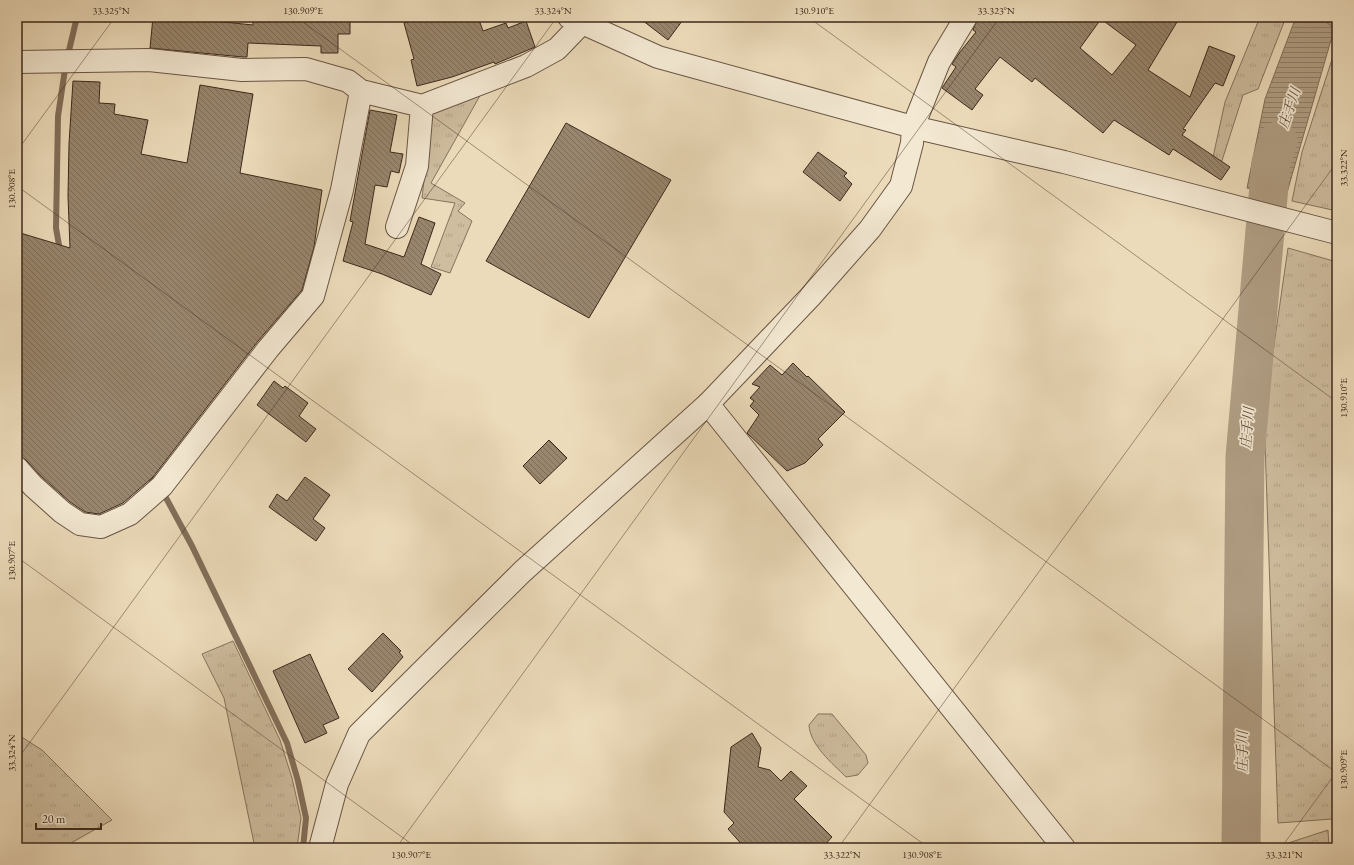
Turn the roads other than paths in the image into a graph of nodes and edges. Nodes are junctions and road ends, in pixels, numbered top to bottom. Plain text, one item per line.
1 (966, 17) edge
2 (580, 19) edge
3 (17, 62) edge
4 (361, 91) junction
5 (422, 106) junction
6 (913, 127) junction
7 (397, 227) dead end
8 (1337, 232) edge
9 (708, 404) junction
10 (17, 468) edge
11 (320, 848) edge
12 (1064, 848) edge

1 - 6 street
2 - 5 street
2 - 6 street
3 - 4 street
4 - 5 street
4 - 10 street
5 - 7 street
6 - 8 street
6 - 9 street
9 - 11 street
9 - 12 street

